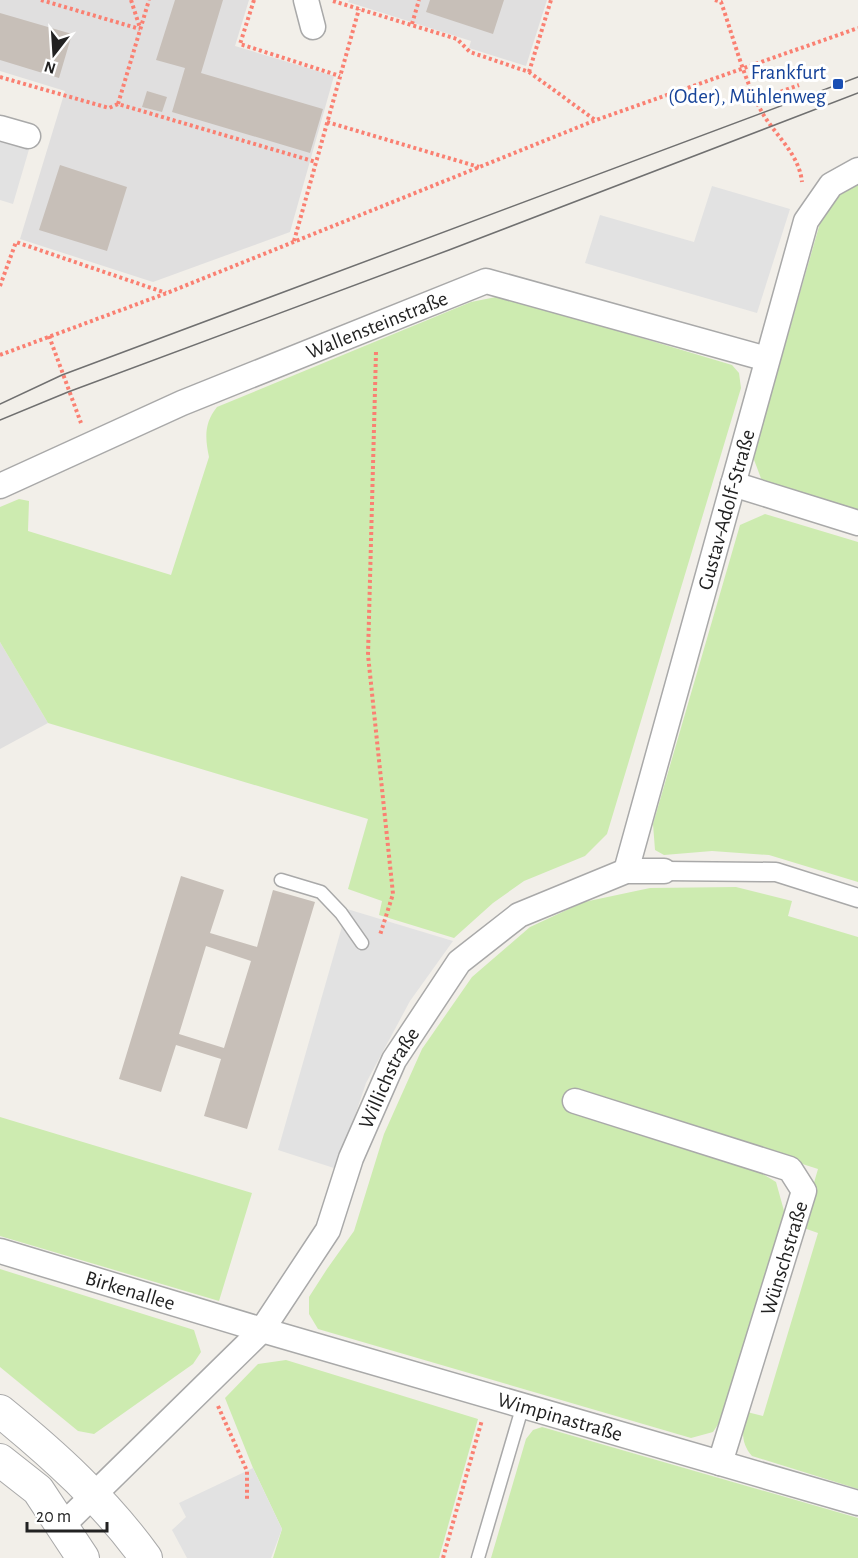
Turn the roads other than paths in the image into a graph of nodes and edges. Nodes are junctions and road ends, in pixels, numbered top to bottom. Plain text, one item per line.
1 (306, 0) edge
2 (313, 27) dead end
3 (0, 128) edge
4 (28, 136) dead end
5 (858, 170) edge
6 (767, 360) junction
7 (733, 484) junction
8 (0, 486) edge
9 (858, 523) edge
10 (626, 871) junction
11 (664, 872) joint
12 (281, 880) dead end
13 (858, 898) edge
14 (362, 943) dead end
15 (575, 1101) dead end
16 (0, 1251) edge
17 (262, 1330) junction
18 (523, 1406) junction
19 (0, 1410) edge
20 (0, 1460) edge
21 (720, 1463) junction
22 (95, 1494) junction
23 (858, 1503) edge
24 (62, 1526) junction
25 (83, 1558) edge
26 (146, 1558) edge
27 (478, 1558) edge

1 - 2 street
3 - 4 street
5 - 6 street, Gustav-Adolf-Straße
6 - 7 street, Gustav-Adolf-Straße
6 - 8 street, Wallensteinstraße
7 - 9 street
7 - 10 street, Gustav-Adolf-Straße
10 - 11 street, Willichstraße
10 - 17 street, Willichstraße
11 - 13 street, Willichstraße
12 - 14 lane
15 - 21 street, Wünschstraße
16 - 17 street, Birkenallee
17 - 18 street, Wimpinastraße
17 - 22 street, Willichstraße
18 - 21 street, Wimpinastraße
18 - 27 lane
19 - 22 street
20 - 24 street
21 - 23 street, Wimpinastraße
22 - 24 street, Willichstraße
22 - 26 street
24 - 25 street

